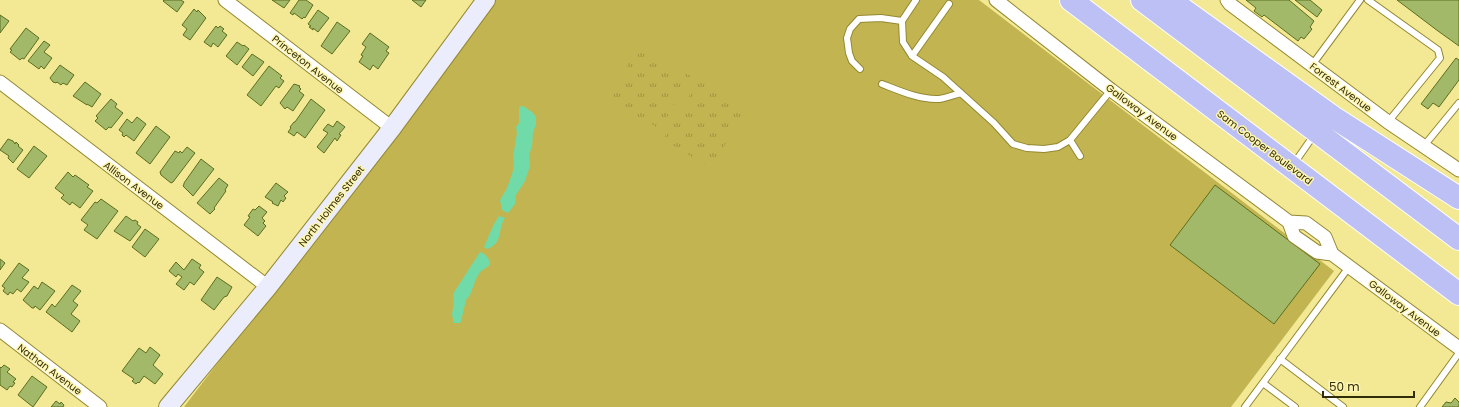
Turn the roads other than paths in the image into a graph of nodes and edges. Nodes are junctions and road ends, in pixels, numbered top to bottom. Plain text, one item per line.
1 (225, 0) edge
2 (486, 0) edge
3 (916, 0) edge
4 (996, 0) edge
5 (1071, 0) edge
6 (1142, 0) edge
7 (1170, 0) edge
8 (1227, 0) edge
9 (1360, 0) edge
10 (1368, 0) edge
11 (949, 4) dead end
12 (902, 21) junction
13 (912, 56) junction
14 (1312, 64) junction
15 (860, 69) dead end
16 (0, 82) edge
17 (882, 84) dead end
18 (1111, 90) junction
19 (961, 93) junction
20 (1459, 104) edge
21 (1388, 122) junction
22 (392, 128) junction
23 (1317, 132) junction
24 (1070, 140) junction
25 (1424, 147) junction
26 (1080, 156) dead end
27 (1291, 167) junction
28 (1459, 170) edge
29 (1459, 198) edge
30 (1459, 239) edge
31 (1349, 267) junction
32 (268, 287) junction
33 (1459, 294) edge
34 (0, 330) edge
35 (1459, 348) edge
36 (1459, 353) edge
37 (1280, 359) junction
38 (1263, 383) junction
39 (100, 407) edge
40 (168, 407) edge
41 (1245, 407) edge
42 (1295, 407) edge
43 (1343, 407) edge
44 (1420, 407) edge

1 - 22 street, Princeton Avenue
2 - 22 main road, North Holmes Street
3 - 12 lane
4 - 18 street, Galloway Avenue
5 - 27 highway, Sam Cooper Boulevard
6 - 23 highway
7 - 29 highway
8 - 14 street, Forrest Avenue
9 - 14 lane
10 - 21 lane
11 - 13 lane
12 - 13 lane
12 - 15 lane
13 - 19 lane
14 - 21 street, Forrest Avenue
16 - 32 street, Allison Avenue
17 - 19 lane
18 - 24 lane
18 - 31 street, Galloway Avenue
19 - 24 lane
20 - 25 lane
21 - 25 street, Forrest Avenue
22 - 32 main road, North Holmes Street
23 - 27 lane
23 - 30 highway
24 - 26 lane
25 - 28 street, Forrest Avenue
27 - 33 highway, Sam Cooper Boulevard
31 - 35 street, Galloway Avenue
31 - 37 lane
32 - 40 main road, North Holmes Street
34 - 39 street, Nathan Avenue
36 - 44 lane
37 - 38 lane
37 - 43 lane
38 - 41 lane
38 - 42 lane

